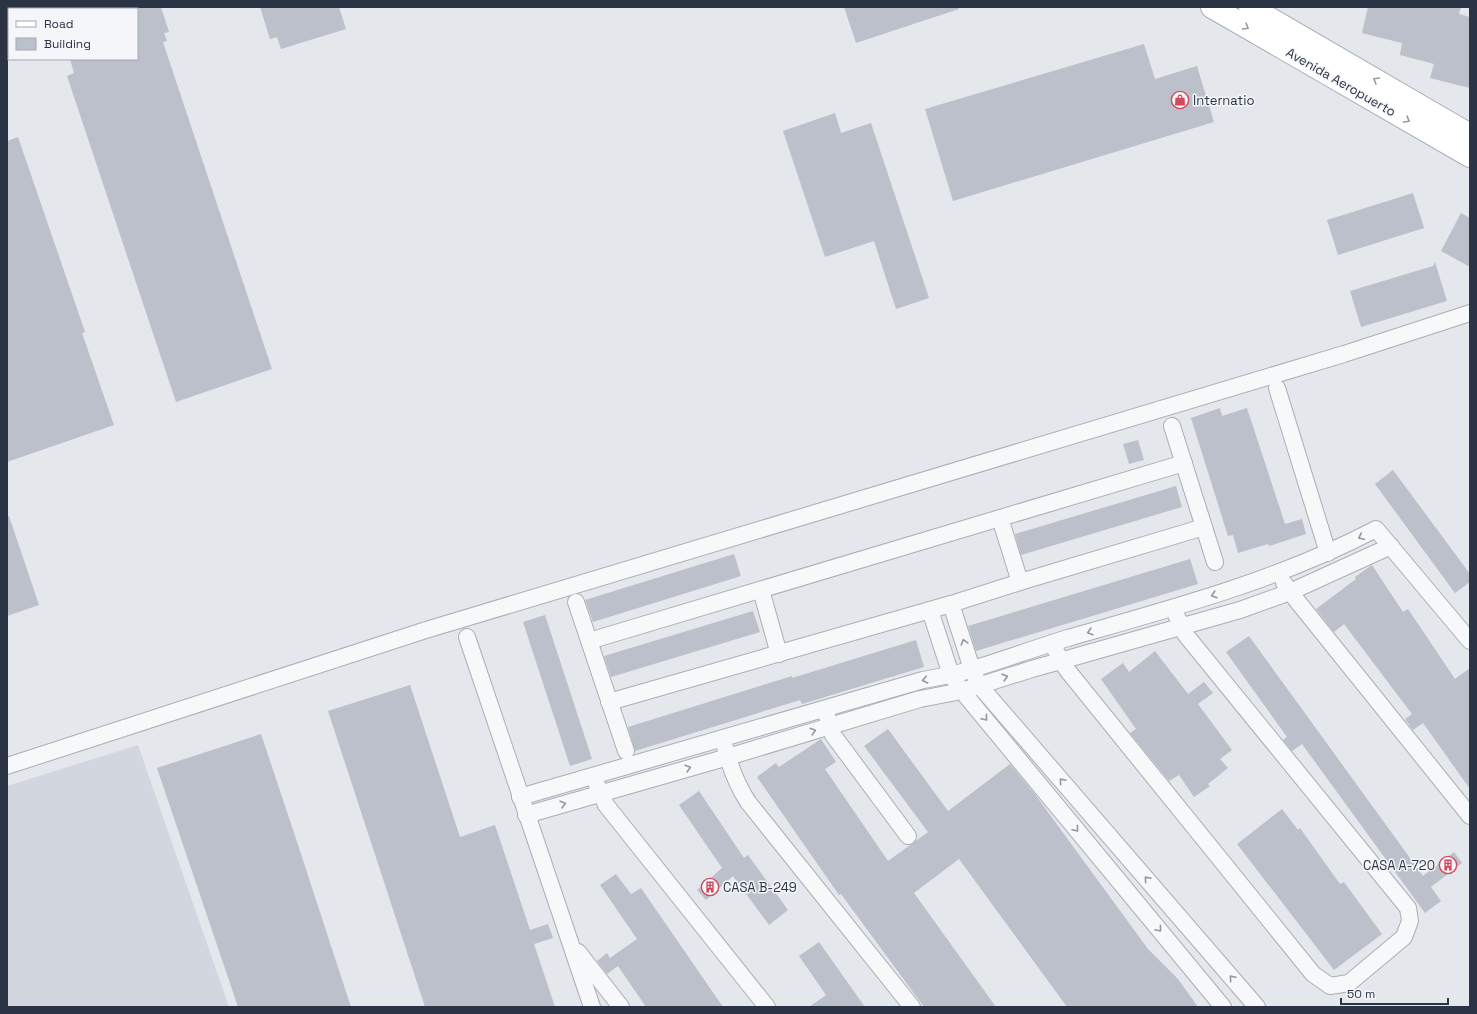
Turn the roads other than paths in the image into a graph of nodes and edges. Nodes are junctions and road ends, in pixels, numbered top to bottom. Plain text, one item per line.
1 (1212, 7) edge
2 (1250, 7) edge
3 (1470, 135) edge
4 (1470, 156) edge
5 (1470, 313) edge
6 (1277, 388) dead end
7 (1172, 426) dead end
8 (1184, 463) junction
9 (1000, 518) junction
10 (1204, 528) junction
11 (1391, 546) junction
12 (1328, 553) junction
13 (1215, 562) dead end
14 (1279, 572) junction
15 (1020, 582) junction
16 (1232, 589) junction
17 (760, 590) junction
18 (1290, 592) junction
19 (576, 602) dead end
20 (951, 604) junction
21 (1173, 608) junction
22 (930, 610) junction
23 (1240, 610) junction
24 (1181, 627) junction
25 (467, 637) dead end
26 (589, 641) junction
27 (1470, 641) edge
28 (1052, 643) junction
29 (779, 654) junction
30 (1061, 661) junction
31 (972, 669) junction
32 (951, 675) junction
33 (979, 685) junction
34 (962, 691) junction
35 (610, 702) junction
36 (824, 708) junction
37 (830, 726) junction
38 (723, 738) junction
39 (626, 751) dead end
40 (728, 757) junction
41 (7, 766) edge
42 (594, 776) junction
43 (600, 793) junction
44 (520, 797) junction
45 (526, 815) junction
46 (1470, 816) edge
47 (908, 836) dead end
48 (571, 942) junction
49 (592, 1007) edge
50 (621, 1007) edge
51 (767, 1007) edge
52 (912, 1007) edge
53 (1223, 1007) edge
54 (1257, 1007) edge

1 -> 4 street, Avenida Aeropuerto
3 -> 2 street, Avenida Aeropuerto
5 - 41 street
6 - 12 street
7 - 8 street
8 - 9 street
8 - 10 street
9 - 15 street
9 - 17 street
10 - 13 street
10 - 15 street
11 -> 12 street
11 - 18 street
11 - 27 street
12 - 14 street
14 - 16 street
14 - 18 street
15 - 20 street
16 -> 21 street
16 - 23 street
17 - 26 street
17 - 29 street
18 - 23 street
18 - 46 street
19 - 26 street
20 - 22 street
31 -> 20 street
21 - 24 street
21 -> 28 street
22 - 29 street
22 - 32 street
23 - 24 street
24 - 30 street
24 - 30 street
25 - 44 street
26 - 35 street
28 - 30 street
28 - 31 street
29 - 35 street
33 -> 30 street
31 - 32 street
31 - 33 street
32 - 34 street
32 -> 36 street
33 - 34 street
54 -> 33 street
34 - 37 street
34 -> 53 street
35 - 39 street
36 - 37 street
36 - 38 street
40 -> 37 street
37 - 47 street
38 - 40 street
38 - 42 street
43 -> 40 street
40 - 52 street
42 - 43 street
42 - 44 street
45 -> 43 street
43 - 51 street
44 - 45 street
45 - 48 street
48 - 49 street
48 - 50 street

